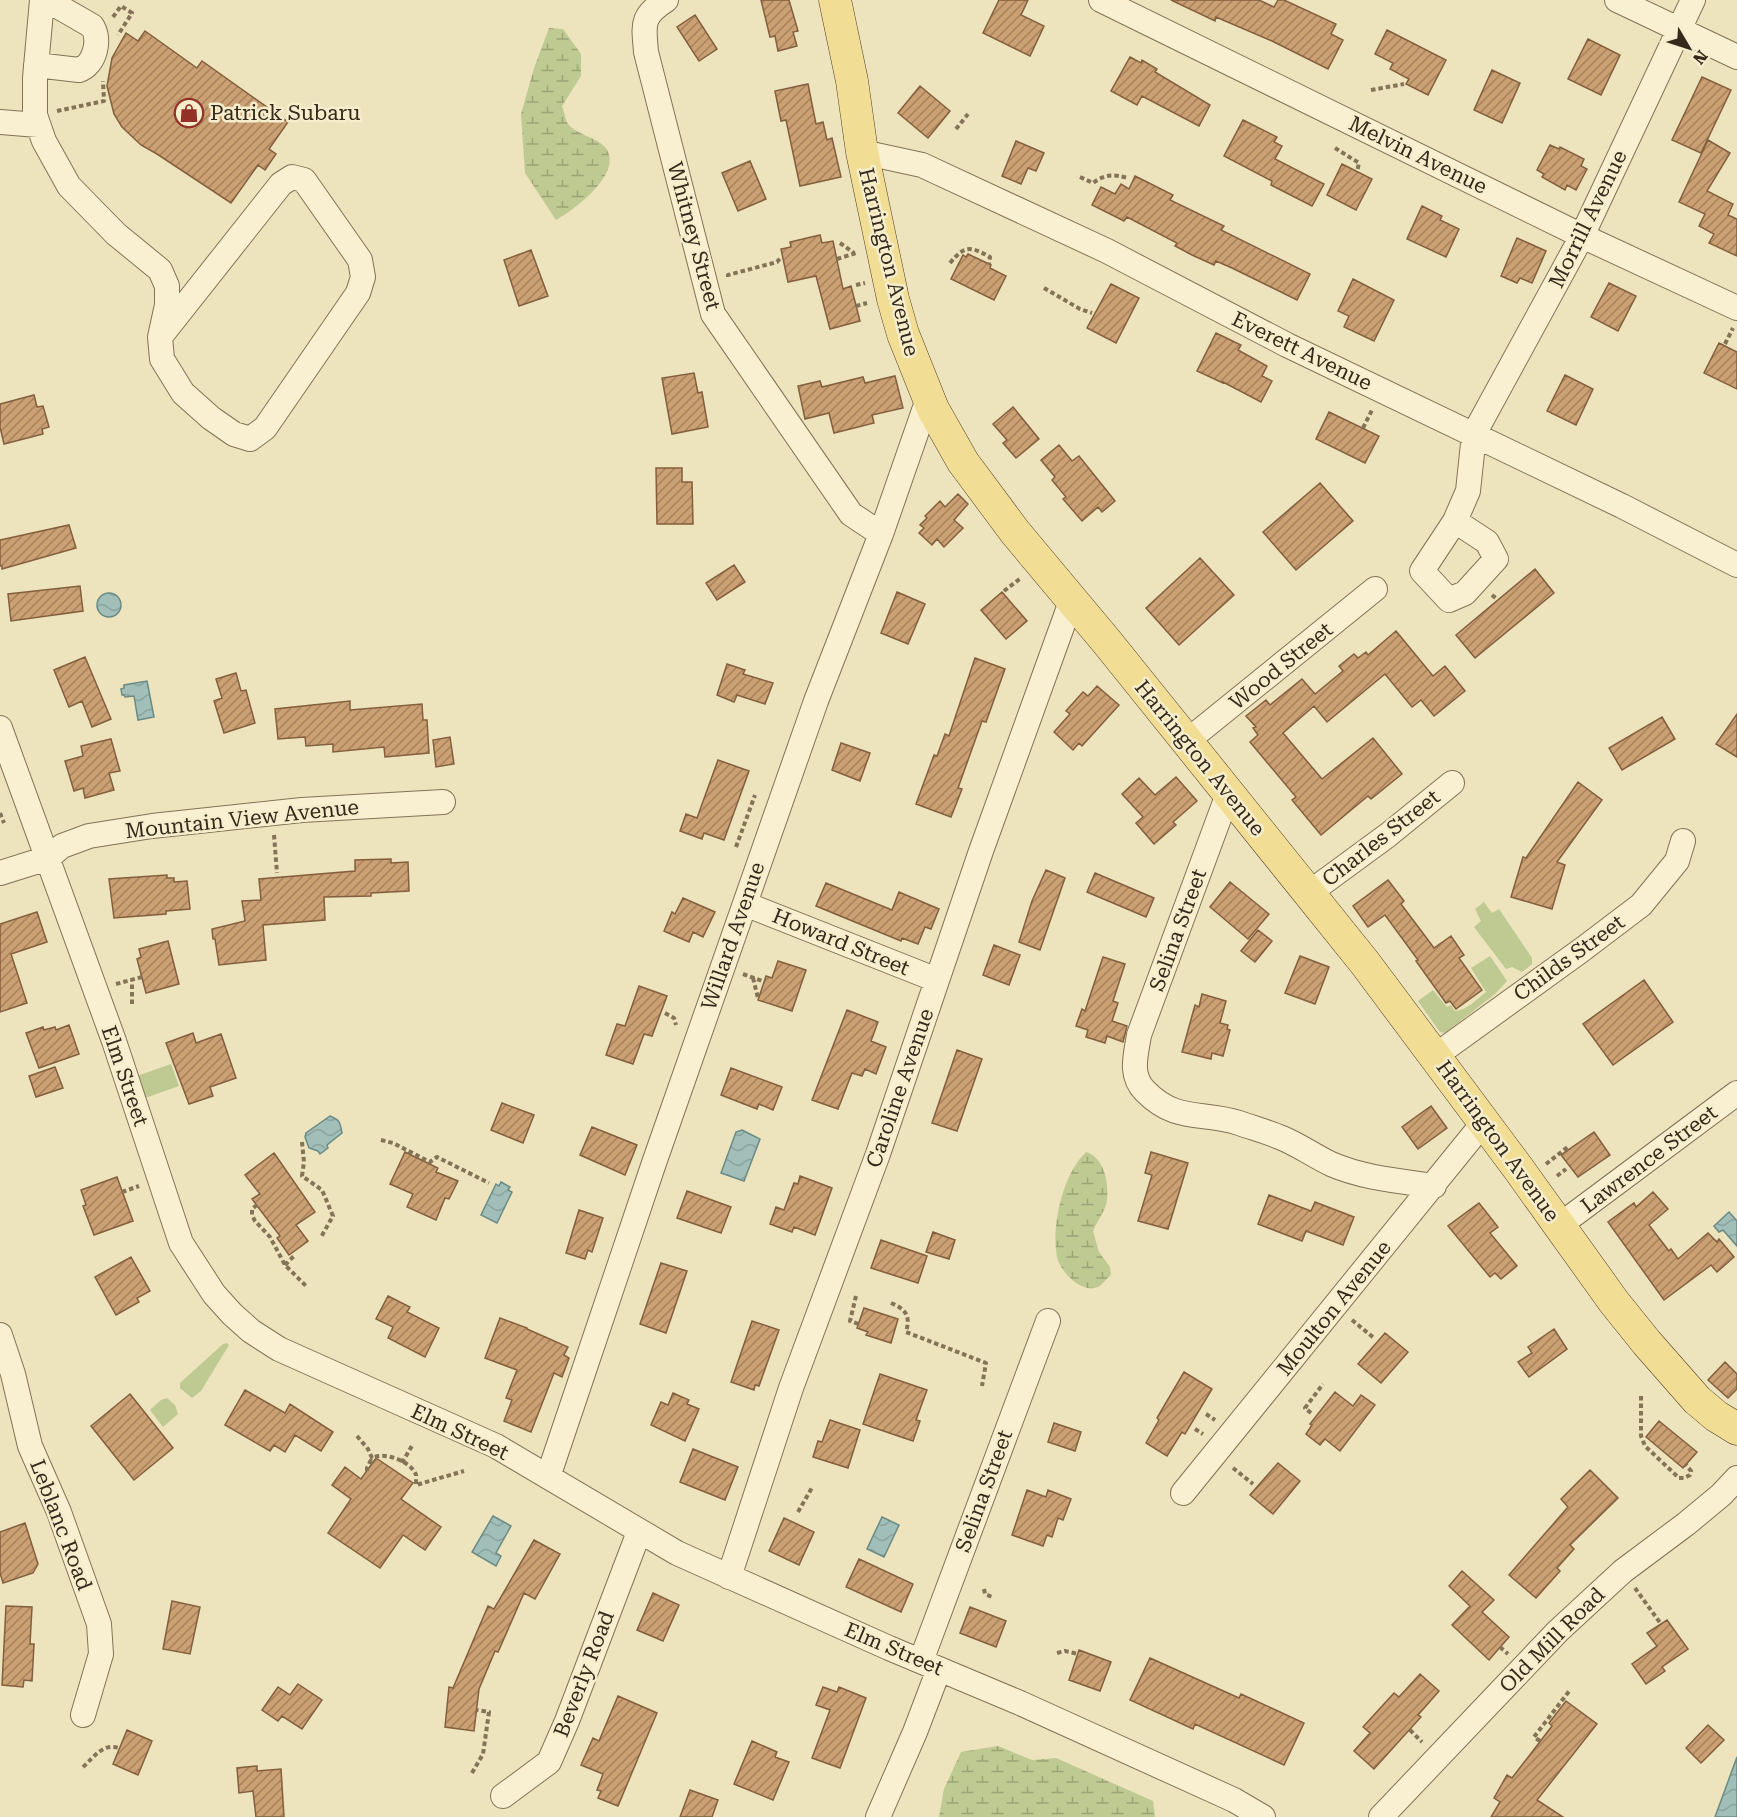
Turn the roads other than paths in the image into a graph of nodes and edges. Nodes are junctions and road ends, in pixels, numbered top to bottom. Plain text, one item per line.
1 (42, 0) edge
2 (47, 0) edge
3 (666, 0) edge
4 (835, 0) edge
5 (1101, 0) edge
6 (1617, 0) edge
7 (1693, 0) edge
8 (1679, 29) junction
9 (1737, 57) edge
10 (36, 65) junction
11 (0, 122) edge
12 (38, 125) junction
13 (862, 152) junction
14 (1582, 236) junction
15 (1737, 308) edge
16 (160, 336) junction
17 (928, 399) junction
18 (1474, 434) junction
19 (1455, 521) dead end
20 (881, 534) junction
21 (1737, 565) edge
22 (1375, 589) dead end
23 (1072, 599) junction
24 (0, 728) edge
25 (1186, 742) junction
26 (1452, 783) dead end
27 (1228, 794) junction
28 (443, 802) dead end
29 (1683, 842) dead end
30 (48, 858) junction
31 (0, 873) edge
32 (1309, 893) junction
33 (745, 904) junction
34 (937, 980) junction
35 (1435, 1056) junction
36 (1737, 1093) edge
37 (1484, 1122) junction
38 (1434, 1186) junction
39 (1560, 1226) junction
40 (1048, 1321) dead end
41 (0, 1335) edge
42 (1737, 1429) edge
43 (548, 1477) junction
44 (1737, 1478) edge
45 (1183, 1493) dead end
46 (639, 1532) junction
47 (729, 1577) junction
48 (930, 1665) junction
49 (82, 1715) dead end
50 (503, 1796) dead end
51 (878, 1817) edge
52 (1263, 1817) edge
53 (1381, 1817) edge

1 - 10 street
2 - 10 street
3 - 20 street, Whitney Street
4 - 13 main road, Harrington Avenue
5 - 14 street, Melvin Avenue
6 - 8 street
7 - 8 street, Morrill Avenue
8 - 9 street
8 - 14 street, Morrill Avenue
10 - 12 street
11 - 12 street
12 - 16 street
13 - 17 main road, Harrington Avenue
13 - 18 street, Everett Avenue
14 - 15 street, Melvin Avenue
14 - 18 street, Morrill Avenue
16 - 16 street
17 - 20 street, Willard Avenue
17 - 23 main road, Harrington Avenue
18 - 19 street
18 - 21 street, Everett Avenue
20 - 33 street, Willard Avenue
22 - 25 street, Wood Street
23 - 25 main road, Harrington Avenue
23 - 34 street, Caroline Avenue
24 - 30 street, Elm Street
25 - 27 main road, Harrington Avenue
26 - 32 street, Charles Street
27 - 32 main road, Harrington Avenue
27 - 38 street, Selina Street
28 - 30 street, Mountain View Avenue
29 - 35 street, Childs Street
30 - 31 street, Mountain View Avenue
30 - 43 street, Elm Street
32 - 35 main road, Harrington Avenue
33 - 34 street, Howard Street
33 - 43 street, Willard Avenue
34 - 47 street, Caroline Avenue
35 - 37 main road, Harrington Avenue
36 - 39 street, Lawrence Street
37 - 38 street, Moulton Avenue
37 - 39 main road, Harrington Avenue
38 - 45 street, Moulton Avenue
39 - 42 main road, Harrington Avenue
40 - 48 street, Selina Street
41 - 49 street, Leblanc Road
43 - 46 street, Elm Street
44 - 53 street, Old Mill Road
46 - 47 street, Elm Street
46 - 50 street, Beverly Road
47 - 48 street, Elm Street
48 - 51 street, Selina Street
48 - 52 street, Elm Street

